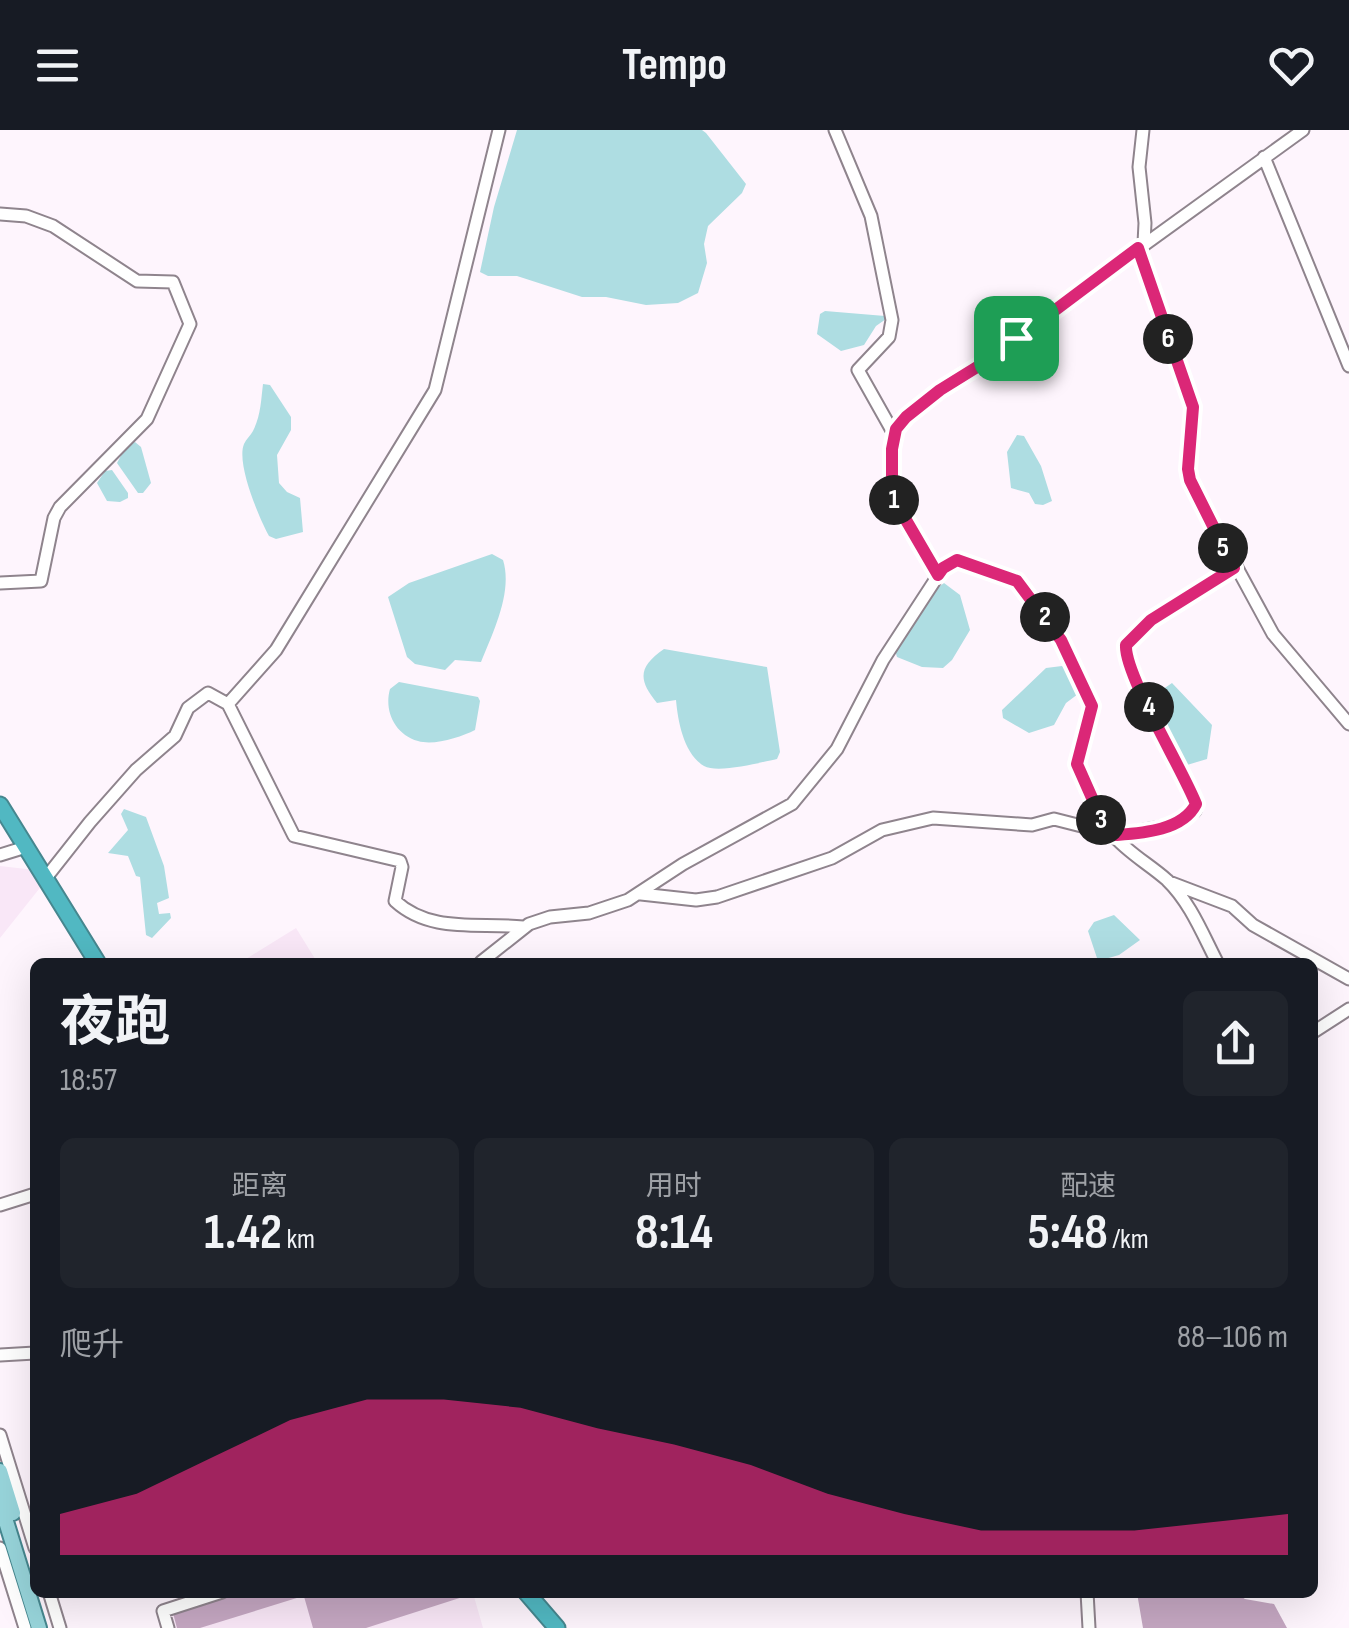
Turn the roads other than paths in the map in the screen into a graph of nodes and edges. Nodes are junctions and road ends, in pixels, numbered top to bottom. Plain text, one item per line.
1 (499, 130) edge
2 (834, 130) edge
3 (1142, 130) edge
4 (1303, 130) edge
5 (1264, 158) junction
6 (0, 214) edge
7 (1141, 246) junction
8 (1349, 366) edge
9 (894, 434) junction
10 (1234, 568) junction
11 (938, 575) junction
12 (0, 583) edge
13 (228, 704) junction
14 (1349, 724) edge
15 (0, 806) edge
16 (1110, 834) junction
17 (26, 847) junction
18 (0, 855) edge
19 (46, 879) junction
20 (1169, 882) junction
21 (640, 894) junction
22 (522, 928) junction
23 (95, 958) edge
24 (486, 958) edge
25 (1214, 958) edge
26 (1312, 958) edge
27 (1318, 962) edge
28 (1349, 979) edge
29 (1349, 1009) edge
30 (1318, 1030) edge
31 (30, 1196) edge
32 (0, 1205) edge
33 (30, 1354) edge
34 (0, 1355) edge
35 (0, 1435) edge
36 (0, 1471) edge
37 (0, 1502) edge
38 (30, 1532) edge
39 (0, 1548) edge
40 (30, 1569) edge
41 (39, 1598) edge
42 (50, 1598) edge
43 (203, 1598) edge
44 (531, 1598) edge
45 (1087, 1598) edge
46 (25, 1628) edge
47 (38, 1628) edge
48 (48, 1628) edge
49 (60, 1628) edge
50 (168, 1628) edge
51 (557, 1628) edge
52 (1089, 1628) edge

1 - 13 street
2 - 9 street
3 - 7 street
4 - 5 street
5 - 7 street
5 - 8 street
6 - 12 street
7 - 9 street
7 - 10 street
9 - 11 street
10 - 14 street
10 - 16 street
11 - 16 street
11 - 21 street
13 - 19 street
13 - 22 street
15 - 17 highway
16 - 20 street
16 - 21 street
17 - 18 street
17 - 19 highway
19 - 23 highway
20 - 25 street
20 - 26 street
21 - 22 street
22 - 24 street
27 - 28 street
29 - 30 street
31 - 32 street
33 - 34 street
35 - 38 street
36 - 40 main road
37 - 47 main road
39 - 46 street
41 - 48 main road
42 - 49 street
43 - 50 street
44 - 51 highway
45 - 52 street

